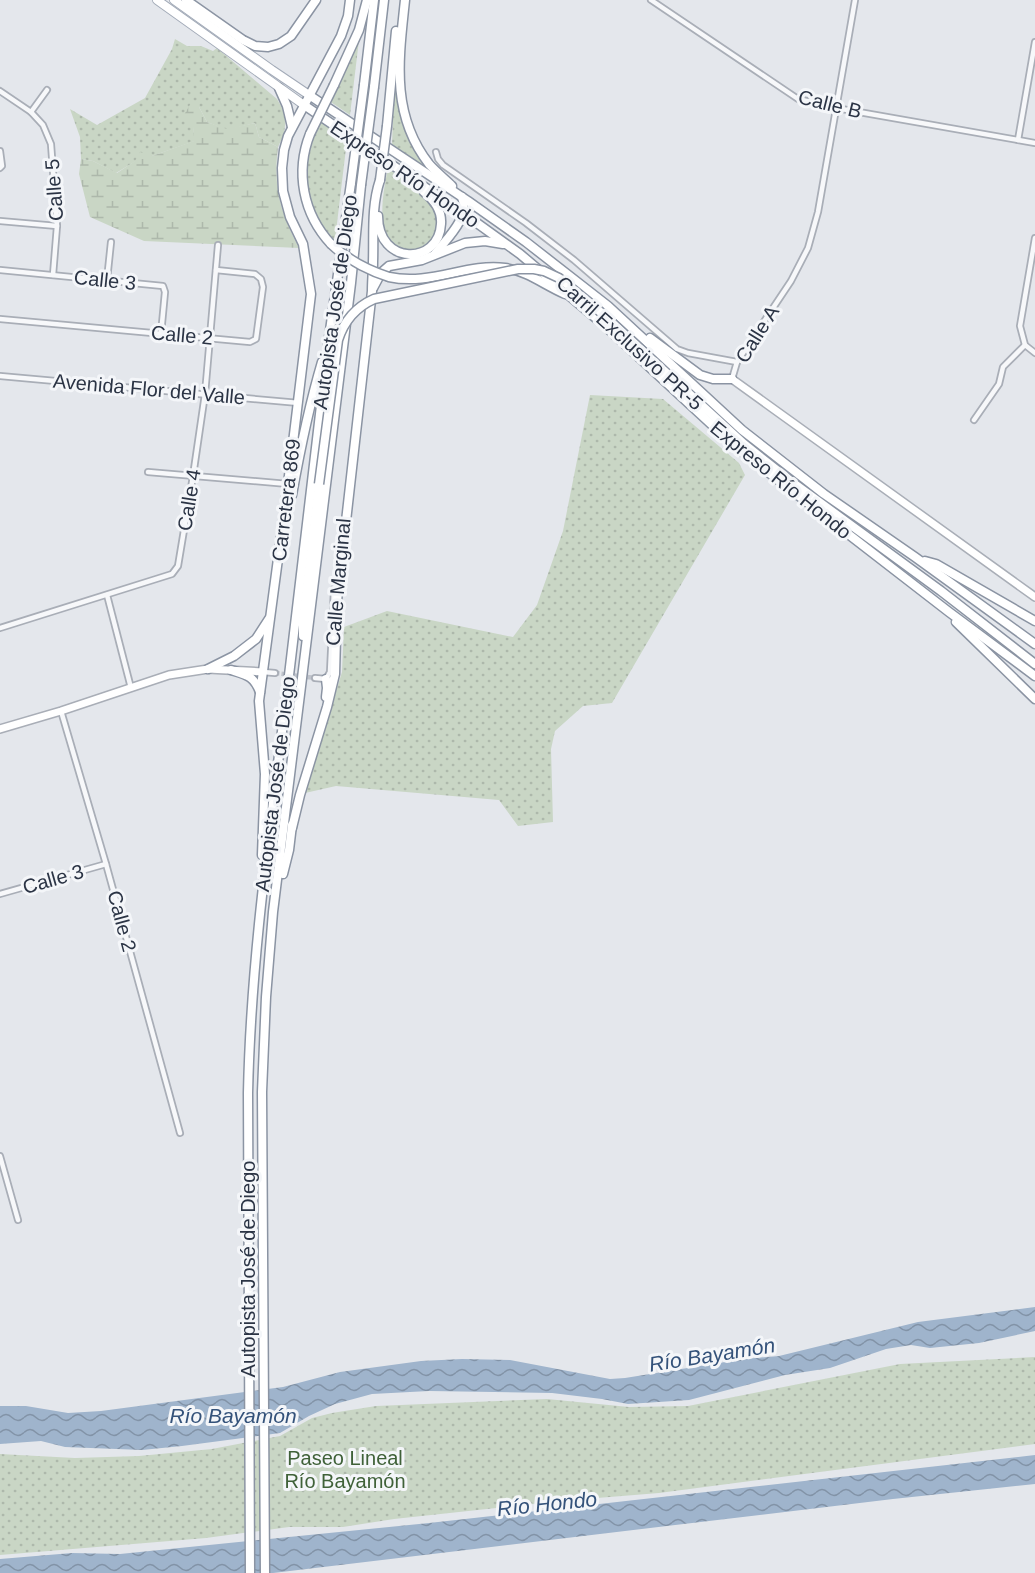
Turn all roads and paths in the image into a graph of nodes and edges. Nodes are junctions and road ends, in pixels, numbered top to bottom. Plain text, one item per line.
1 (157, 0) edge
2 (176, 0) edge
3 (316, 0) edge
4 (350, 0) edge
5 (367, 0) edge
6 (374, 0) edge
7 (384, 0) edge
8 (400, 0) edge
9 (405, 0) edge
10 (651, 0) edge
11 (855, 0) edge
12 (1035, 42) edge
13 (279, 88) junction
14 (47, 90) dead end
15 (0, 91) edge
16 (309, 95) junction
17 (304, 105) junction
18 (836, 108) junction
19 (31, 112) junction
20 (292, 127) junction
21 (1018, 140) junction
22 (1035, 143) edge
23 (0, 150) edge
24 (436, 152) dead end
25 (0, 168) edge
26 (412, 178) junction
27 (380, 180) junction
28 (465, 199) junction
29 (463, 213) junction
30 (0, 220) edge
31 (57, 226) junction
32 (1035, 238) edge
33 (111, 242) dead end
34 (218, 245) dead end
35 (508, 245) junction
36 (435, 254) junction
37 (0, 270) edge
38 (216, 270) junction
39 (53, 275) junction
40 (107, 280) junction
41 (372, 291) junction
42 (574, 298) junction
43 (608, 306) junction
44 (0, 319) edge
45 (161, 333) junction
46 (330, 335) junction
47 (210, 338) junction
48 (1025, 345) junction
49 (1035, 353) edge
50 (736, 362) junction
51 (0, 376) edge
52 (732, 379) junction
53 (205, 394) junction
54 (299, 403) junction
55 (974, 420) dead end
56 (148, 472) dead end
57 (193, 476) junction
58 (288, 484) junction
59 (915, 557) junction
60 (277, 572) junction
61 (107, 595) junction
62 (1035, 597) edge
63 (949, 612) junction
64 (270, 616) junction
65 (303, 619) junction
66 (1035, 621) edge
67 (0, 628) edge
68 (1035, 644) edge
69 (1035, 663) edge
70 (290, 668) junction
71 (304, 668) junction
72 (208, 669) junction
73 (231, 670) junction
74 (263, 672) junction
75 (275, 673) tunnel mouth
76 (1035, 676) edge
77 (315, 678) tunnel mouth
78 (330, 680) junction
79 (131, 688) junction
80 (260, 694) junction
81 (1035, 699) edge
82 (62, 711) junction
83 (0, 729) edge
84 (106, 864) junction
85 (0, 894) edge
86 (260, 911) junction
87 (273, 912) junction
88 (180, 1133) dead end
89 (0, 1156) edge
90 (18, 1220) dead end
91 (250, 1573) edge
92 (265, 1573) edge

1 - 13 main road
2 - 3 highway
2 - 16 main road
4 - 16 highway, Carretera 869
5 - 42 highway, bridge
6 - 46 highway, Autopista José de Diego, bridge
7 - 71 highway, Autopista José de Diego, bridge
8 - 27 highway, bridge
9 - 28 highway
10 - 18 street, Calle B
11 - 18 street, Calle A
12 - 21 street
13 - 17 main road
13 - 20 highway
14 - 19 street
15 - 19 street, Calle 5
16 - 17 highway, Carretera 869
16 - 28 highway, Expreso Río Hondo
17 - 20 highway, Carretera 869
17 - 26 highway, Expreso Río Hondo
18 - 21 street, Calle B
18 - 50 street, Calle A
19 - 31 street, Calle 5
20 - 54 highway, Carretera 869
21 - 22 street, Calle B
23 - 25 street
24 - 50 street
26 - 27 highway
26 - 29 highway, Expreso Río Hondo
27 - 41 highway, Calle Marginal
28 - 29 highway
28 - 43 highway, Expreso Río Hondo
29 - 35 highway, Expreso Río Hondo
29 - 36 highway
30 - 31 street
31 - 39 street, Calle 5
32 - 48 street
33 - 40 street
34 - 38 street, Calle 4
35 - 36 highway
35 - 42 highway, Expreso Río Hondo
36 - 41 highway
37 - 39 street, Calle 3
38 - 47 street, Calle 4
38 - 47 street, Calle 2
39 - 40 street, Calle 3
40 - 45 street, Calle 3
41 - 78 highway, Calle Marginal
42 - 63 highway, Expreso Río Hondo
43 - 52 highway
43 - 59 highway, Expreso Río Hondo
44 - 45 street, Calle 2
45 - 47 street, Calle 2
46 - 60 highway
46 - 70 highway, Autopista José de Diego
47 - 53 street, Calle 4
48 - 49 street
48 - 55 street
50 - 52 street, Calle A
51 - 53 street, Avenida Flor del Valle
52 - 62 street, Calle A
53 - 54 street, Avenida Flor del Valle
53 - 57 street, Calle 4
54 - 58 highway, Carretera 869
56 - 57 street
57 - 58 street
57 - 61 street, Calle 4
58 - 60 highway, Carretera 869
59 - 66 highway
59 - 68 highway, Expreso Río Hondo
60 - 64 highway, Carretera 869
61 - 67 street, Calle 4
61 - 79 street
63 - 76 highway, Expreso Río Hondo
63 - 81 highway
64 - 72 highway
64 - 74 highway, Carretera 869
65 - 69 highway, Carril Exclusivo PR-5, bridge
65 - 70 highway
65 - 71 highway
70 - 86 highway, Autopista José de Diego
71 - 87 highway, Autopista José de Diego
72 - 73 street
72 - 79 street
73 - 74 street
73 - 80 highway
74 - 75 street
74 - 80 highway, Carretera 869
77 - 78 street
78 - 87 highway, Calle Marginal
79 - 82 street
80 - 86 highway, Carretera 869
82 - 83 street
82 - 84 street, Calle 2
84 - 85 street, Calle 3
84 - 88 street, Calle 2
86 - 91 highway, Autopista José de Diego
87 - 92 highway, Autopista José de Diego
89 - 90 street

